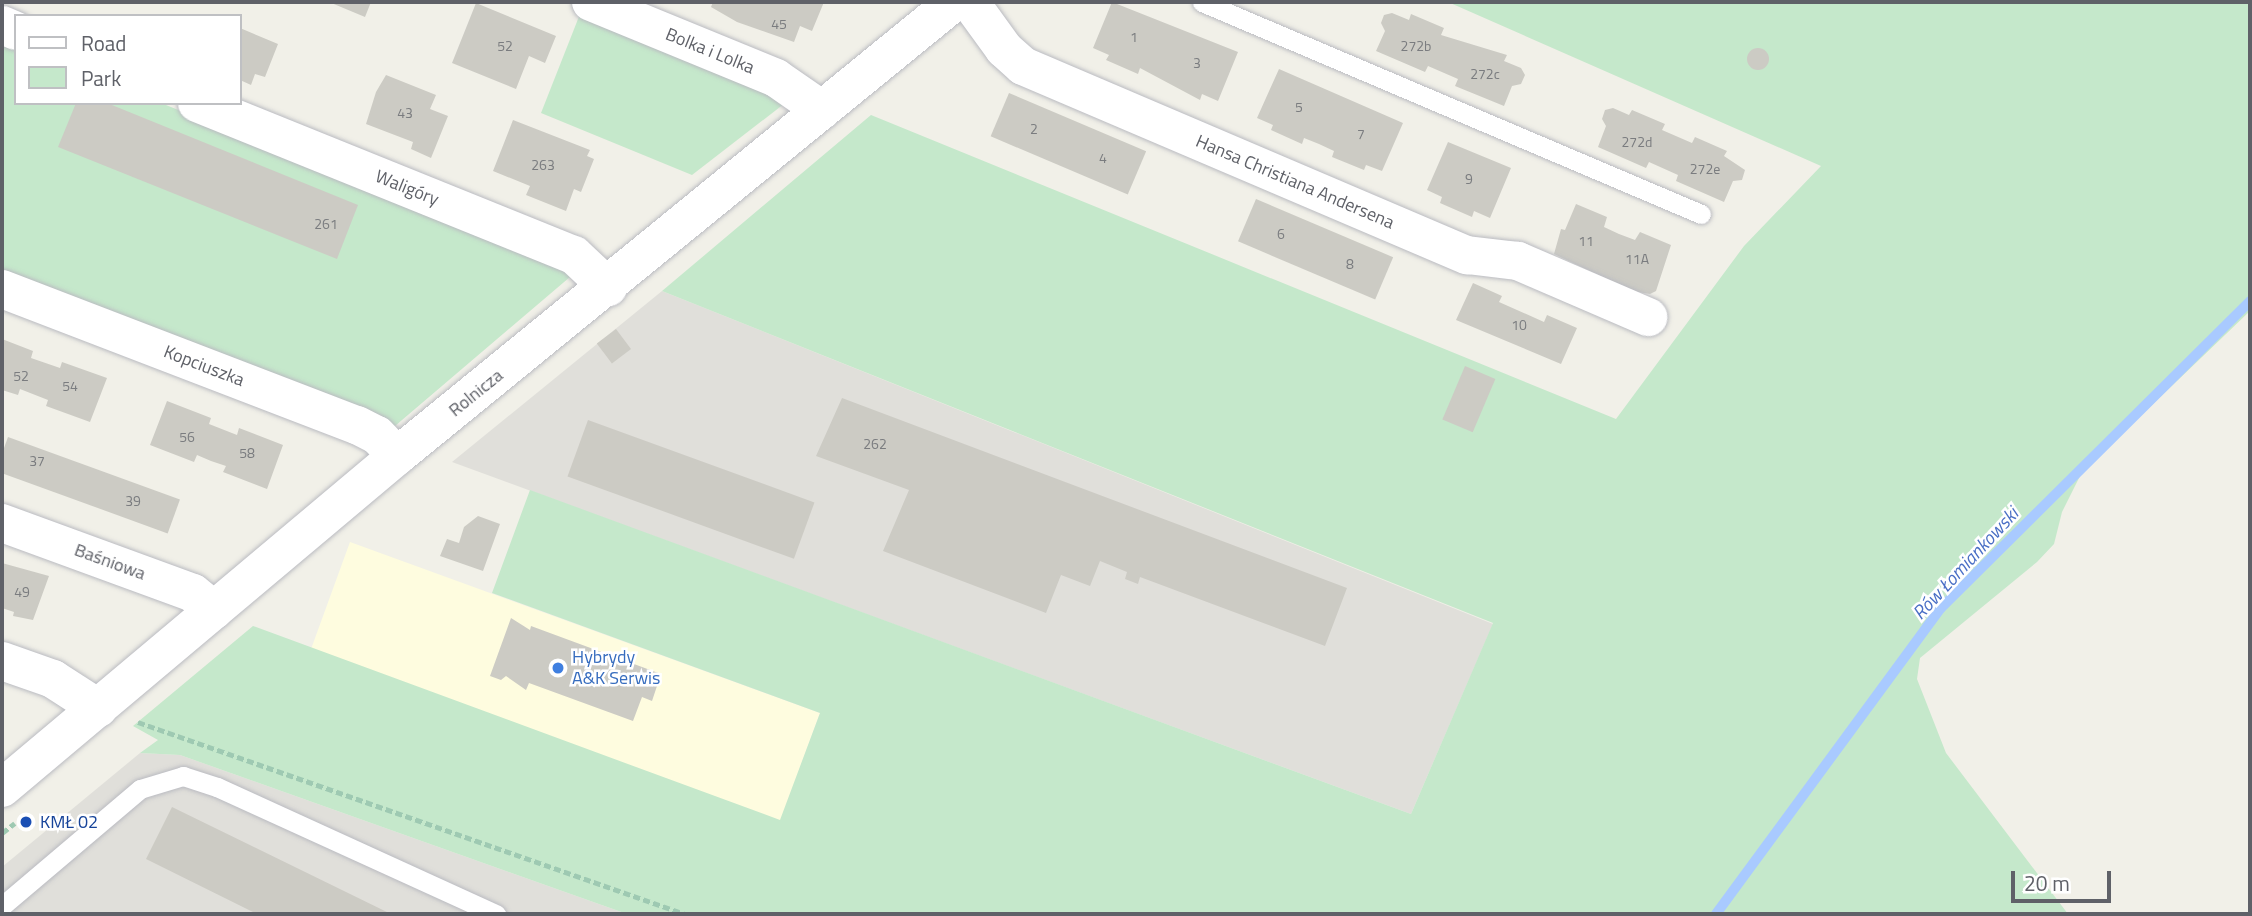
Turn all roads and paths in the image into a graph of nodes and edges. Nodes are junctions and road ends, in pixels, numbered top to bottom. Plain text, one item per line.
1 (591, 2) edge
2 (954, 2) edge
3 (970, 2) edge
4 (1202, 2) edge
5 (202, 105) edge
6 (822, 110) junction
7 (1701, 214) dead end
8 (608, 287) junction
9 (2, 289) edge
10 (1648, 317) dead end
11 (397, 456) junction
12 (2, 523) edge
13 (214, 610) junction
14 (2, 661) edge
15 (98, 708) junction
16 (2, 788) edge
17 (2, 906) edge
18 (496, 914) edge
19 (685, 914) edge

1 - 6 street, Bolka i Lolka
2 - 6 street, Rolnicza
3 - 10 street, Hansa Christiana Andersena
4 - 7 lane
5 - 8 street, Waligóry
6 - 8 street, Rolnicza
8 - 11 street, Rolnicza
9 - 11 street, Kopciuszka
11 - 13 street, Rolnicza
12 - 13 street, Baśniowa
13 - 15 street, Rolnicza
14 - 15 street
15 - 16 street, Rolnicza
15 - 19 path
17 - 18 lane

